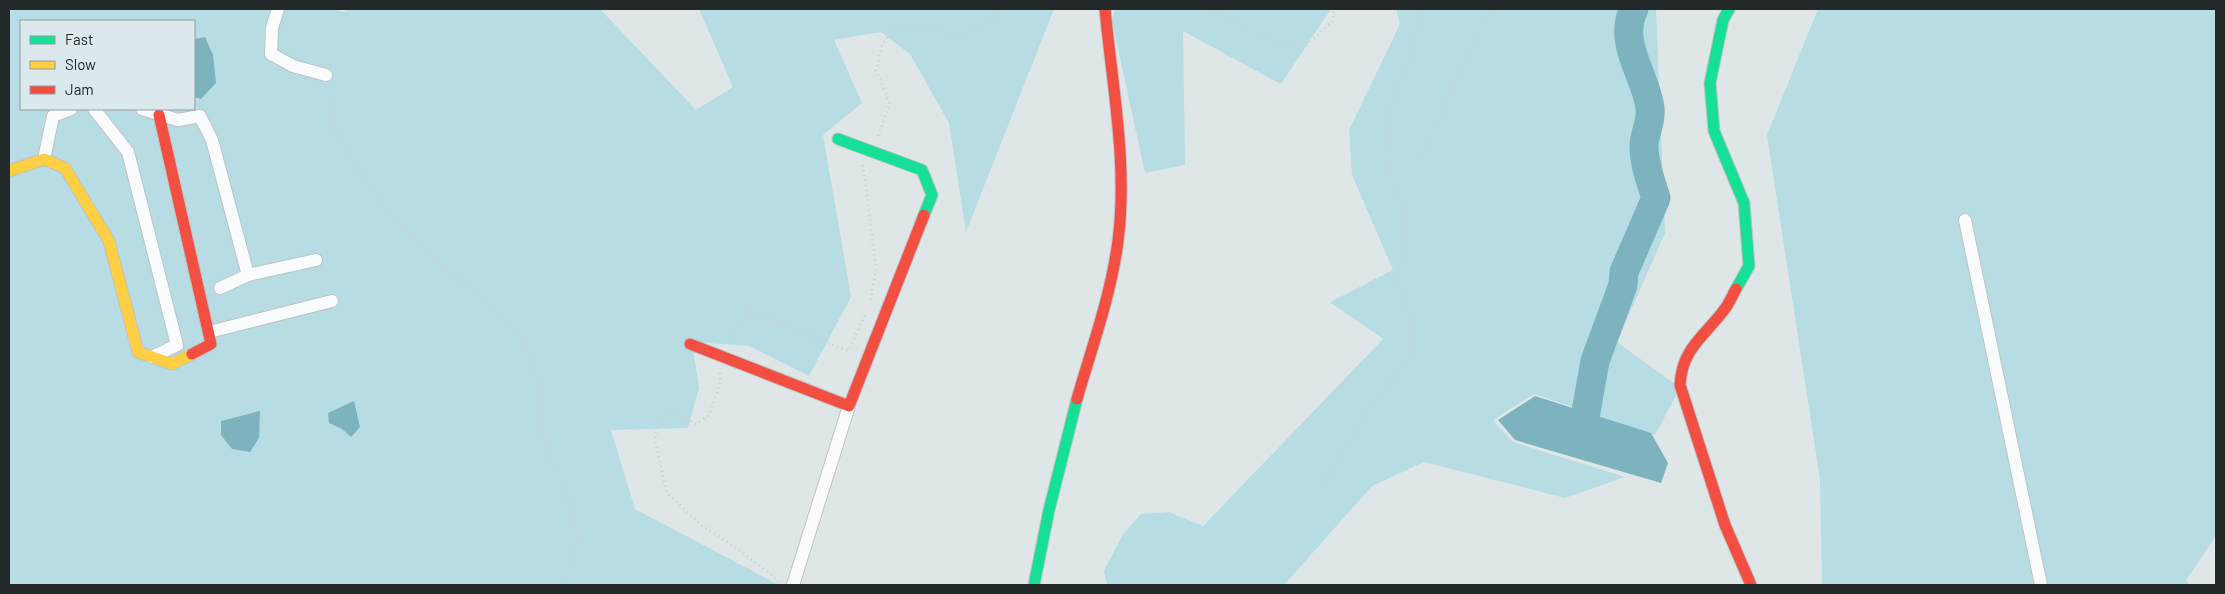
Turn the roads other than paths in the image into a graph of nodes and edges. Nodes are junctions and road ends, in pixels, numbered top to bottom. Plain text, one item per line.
1 (278, 9) edge
2 (1105, 9) edge
3 (1728, 9) edge
4 (326, 75) road end
5 (68, 110) edge
6 (95, 110) edge
7 (145, 110) edge
8 (159, 115) junction
9 (838, 139) dead end
10 (44, 158) junction
11 (9, 171) edge
12 (1965, 220) dead end
13 (316, 260) dead end
14 (248, 275) junction
15 (220, 288) dead end
16 (332, 300) dead end
17 (209, 332) junction
18 (690, 344) dead end
19 (152, 357) junction
20 (848, 406) junction
21 (793, 585) edge
22 (1034, 585) edge
23 (1752, 585) edge
24 (2042, 585) edge

1 - 4 street
2 - 22 street
3 - 23 street
5 - 10 street
6 - 19 street
7 - 8 street
8 - 14 street
8 - 17 street
9 - 20 street
10 - 11 street
10 - 19 street
12 - 24 street
13 - 14 street
14 - 15 street
16 - 17 street
17 - 19 street
18 - 20 street
20 - 21 street

